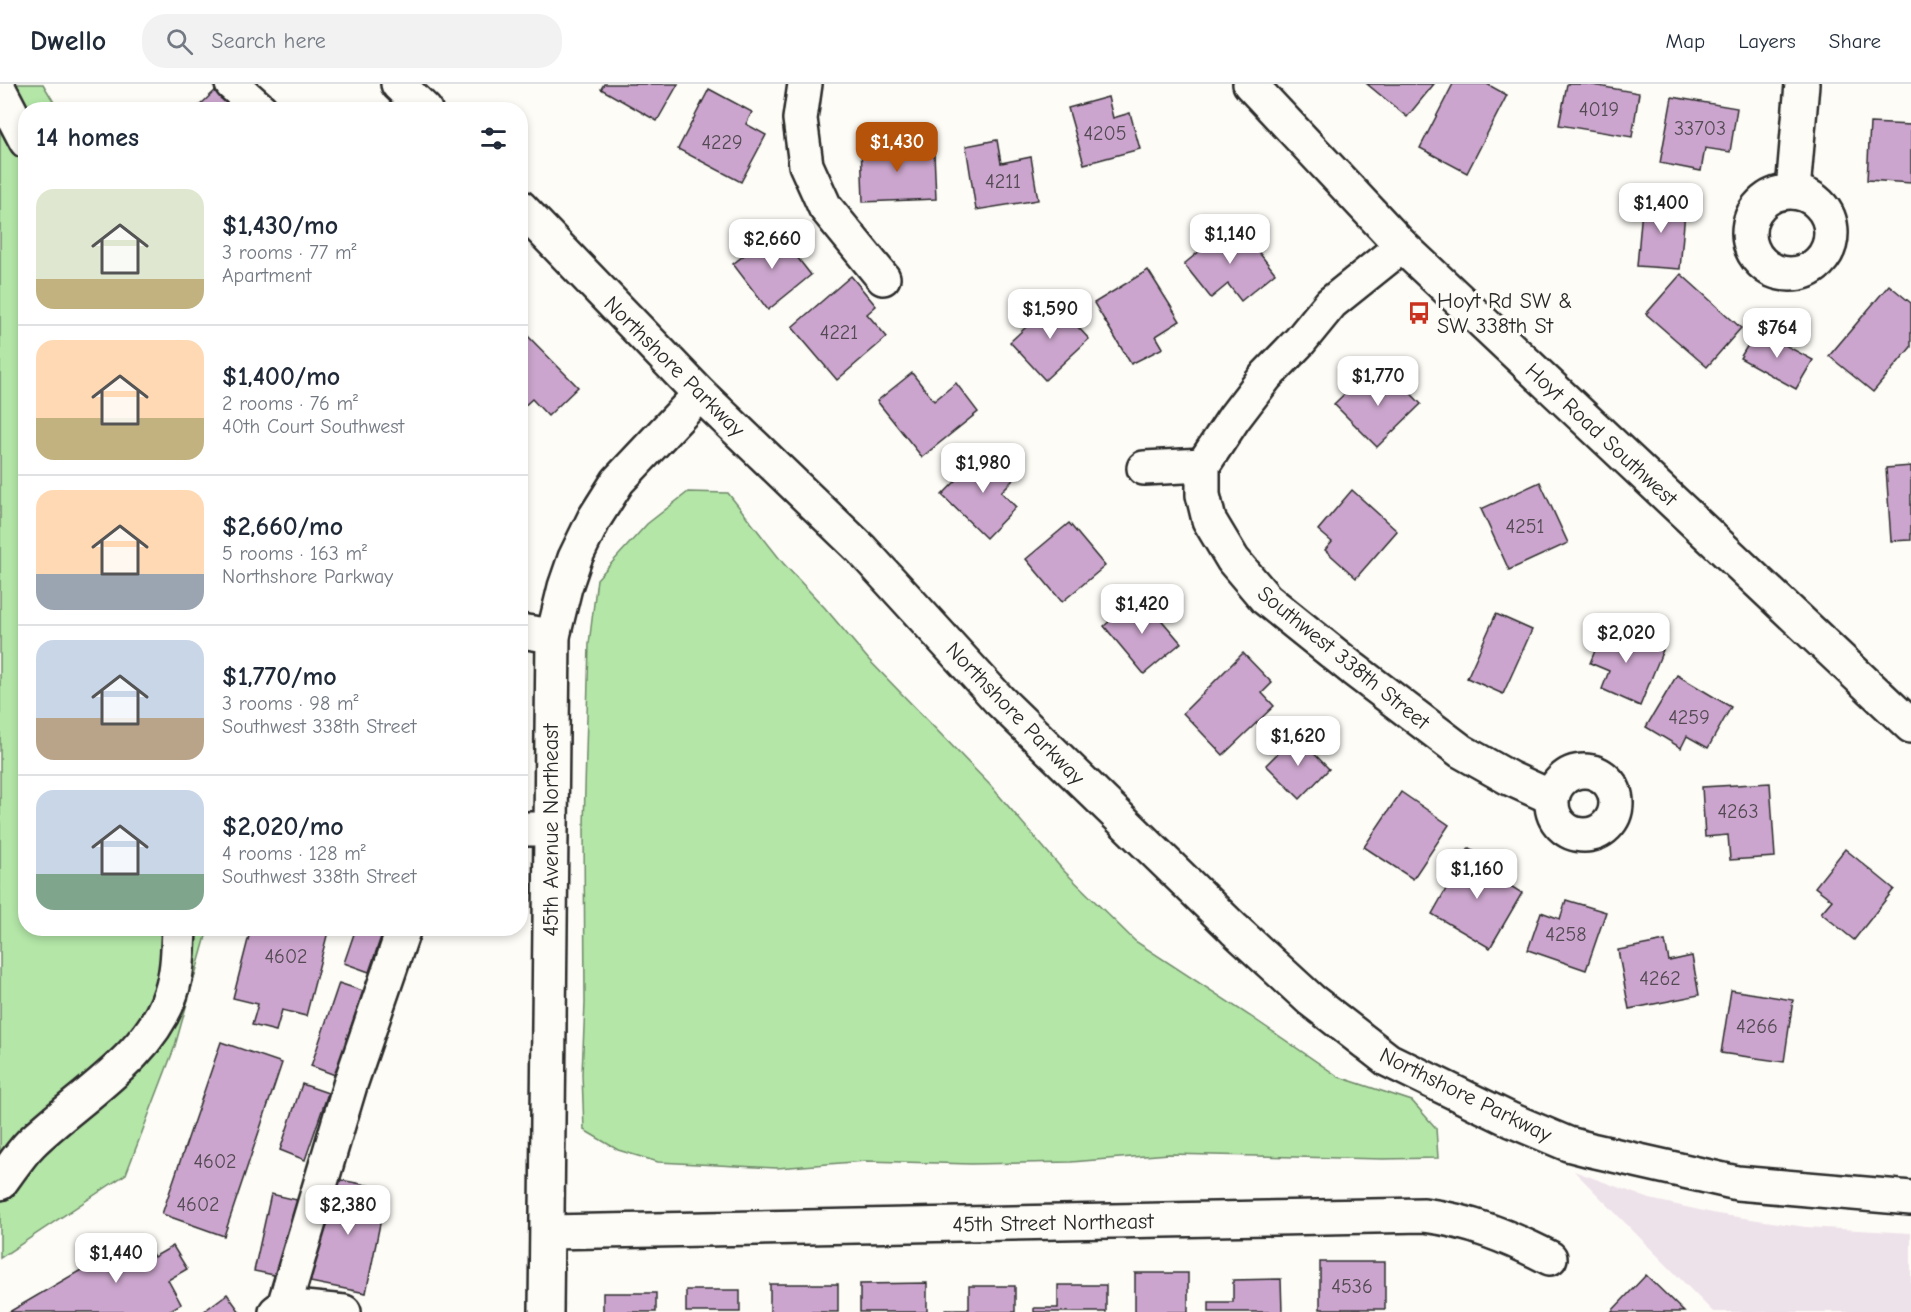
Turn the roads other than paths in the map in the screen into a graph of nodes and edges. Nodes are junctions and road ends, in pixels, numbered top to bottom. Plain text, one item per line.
1 (232, 84) edge
2 (398, 84) edge
3 (805, 84) edge
4 (1250, 84) edge
5 (1802, 84) edge
6 (0, 91) edge
7 (252, 102) edge
8 (417, 102) edge
9 (18, 126) edge
10 (1793, 191) dead end
11 (528, 215) edge
12 (1402, 246) junction
13 (883, 278) dead end
14 (700, 394) junction
15 (1203, 465) junction
16 (1144, 468) dead end
17 (528, 632) edge
18 (553, 636) junction
19 (1911, 726) edge
20 (1551, 797) dead end
21 (535, 830) edge
22 (179, 936) edge
23 (401, 936) edge
24 (0, 1184) edge
25 (1911, 1198) edge
26 (548, 1232) junction
27 (1550, 1258) dead end
28 (280, 1309) edge
29 (344, 1312) edge
30 (546, 1312) edge

1 - 7 street
2 - 8 street
3 - 13 street
4 - 12 street, Hoyt Road Southwest
5 - 10 street
6 - 9 street
11 - 14 street, Northshore Parkway
12 - 15 street
12 - 19 street, Hoyt Road Southwest
14 - 18 street, 45th Avenue Northeast
14 - 25 street, Northshore Parkway
15 - 16 street
15 - 20 street, Southwest 338th Street
17 - 18 street
18 - 21 street, 45th Avenue Northeast
21 - 26 street, 45th Avenue Northeast
22 - 24 street
23 - 28 street
26 - 27 street, 45th Street Northeast
26 - 30 street, 45th Avenue Northeast
28 - 29 street

